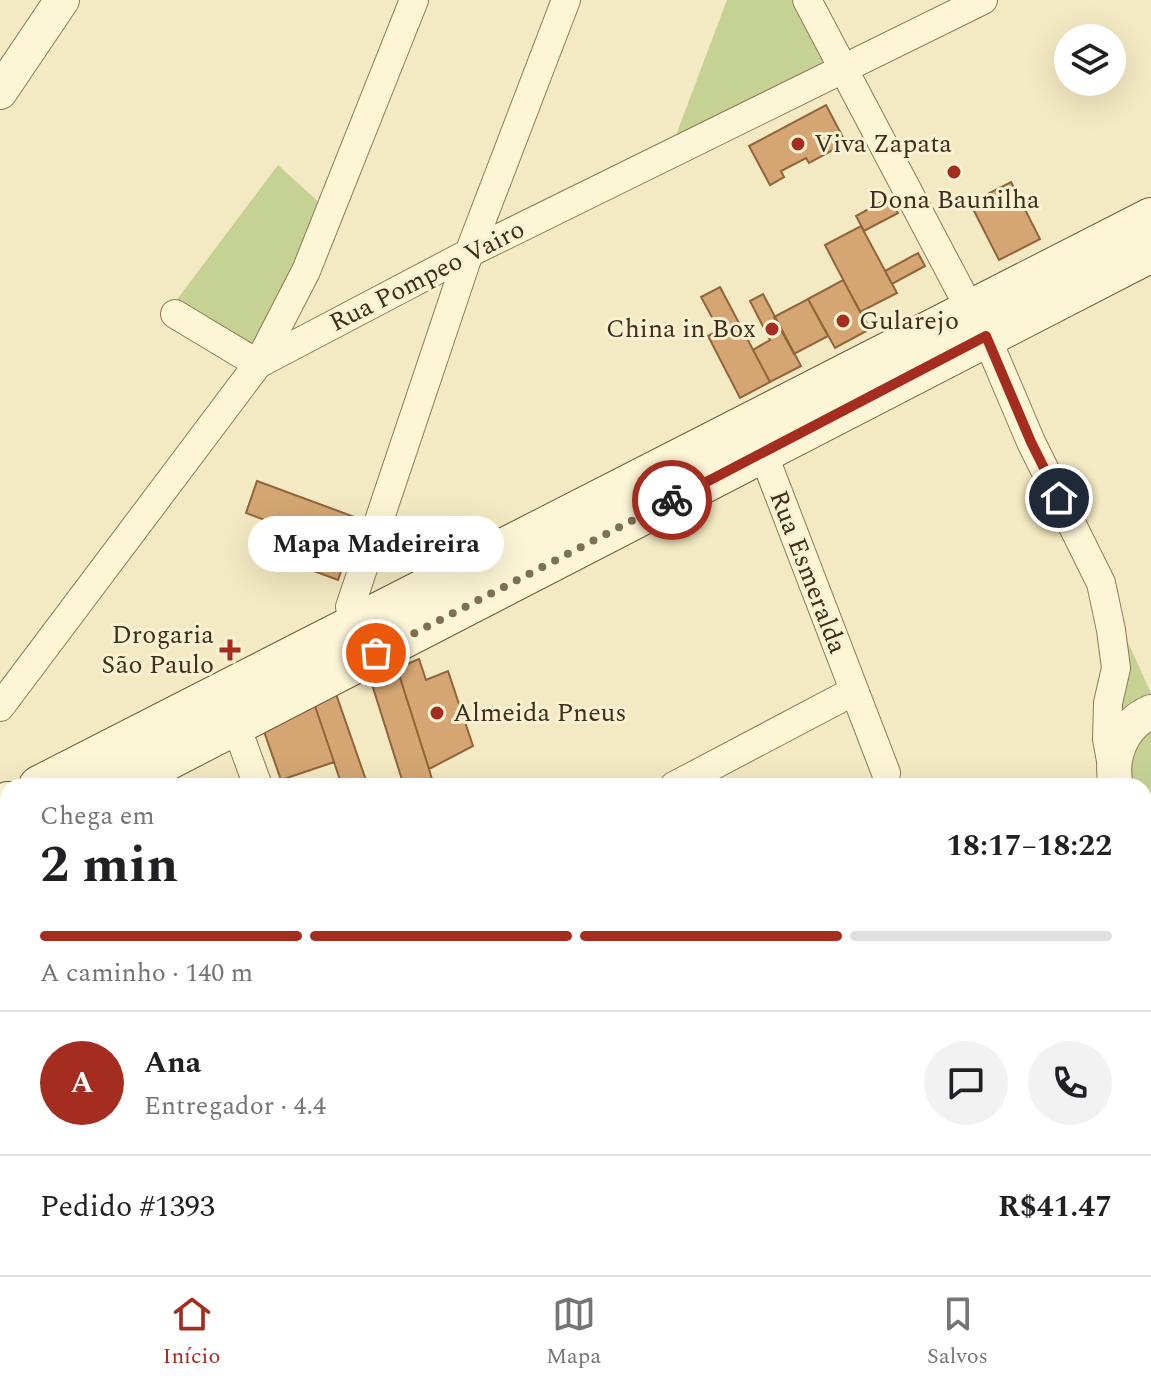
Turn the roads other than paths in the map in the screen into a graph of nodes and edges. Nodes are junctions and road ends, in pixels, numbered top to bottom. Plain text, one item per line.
1 (62, 0) edge
2 (414, 0) edge
3 (566, 0) edge
4 (807, 0) edge
5 (983, 0) edge
6 (842, 70) junction
7 (0, 92) edge
8 (1151, 218) edge
9 (1151, 252) edge
10 (469, 253) junction
11 (175, 314) dead end
12 (978, 323) junction
13 (258, 364) junction
14 (763, 453) junction
15 (354, 629) junction
16 (854, 691) junction
17 (0, 707) edge
18 (1151, 712) edge
19 (235, 723) junction
20 (886, 773) dead end
21 (55, 778) edge
22 (132, 778) edge
23 (255, 778) edge
24 (689, 778) edge
25 (1115, 778) edge
26 (1115, 778) edge

1 - 7 street
2 - 13 street
3 - 10 street
4 - 6 street
5 - 6 street, Rua Pompeo Vairo
6 - 10 street, Rua Pompeo Vairo
6 - 12 street
8 - 12 main road
9 - 12 main road
10 - 13 street, Rua Pompeo Vairo
10 - 15 street
11 - 13 street
12 - 14 main road
12 - 15 main road
12 - 25 street
13 - 17 street, Rua Pompeo Vairo
14 - 15 main road
14 - 16 street, Rua Esmeralda
15 - 19 main road
15 - 21 main road
16 - 20 street, Rua Esmeralda
16 - 24 street
18 - 26 street
19 - 22 main road
19 - 23 street

